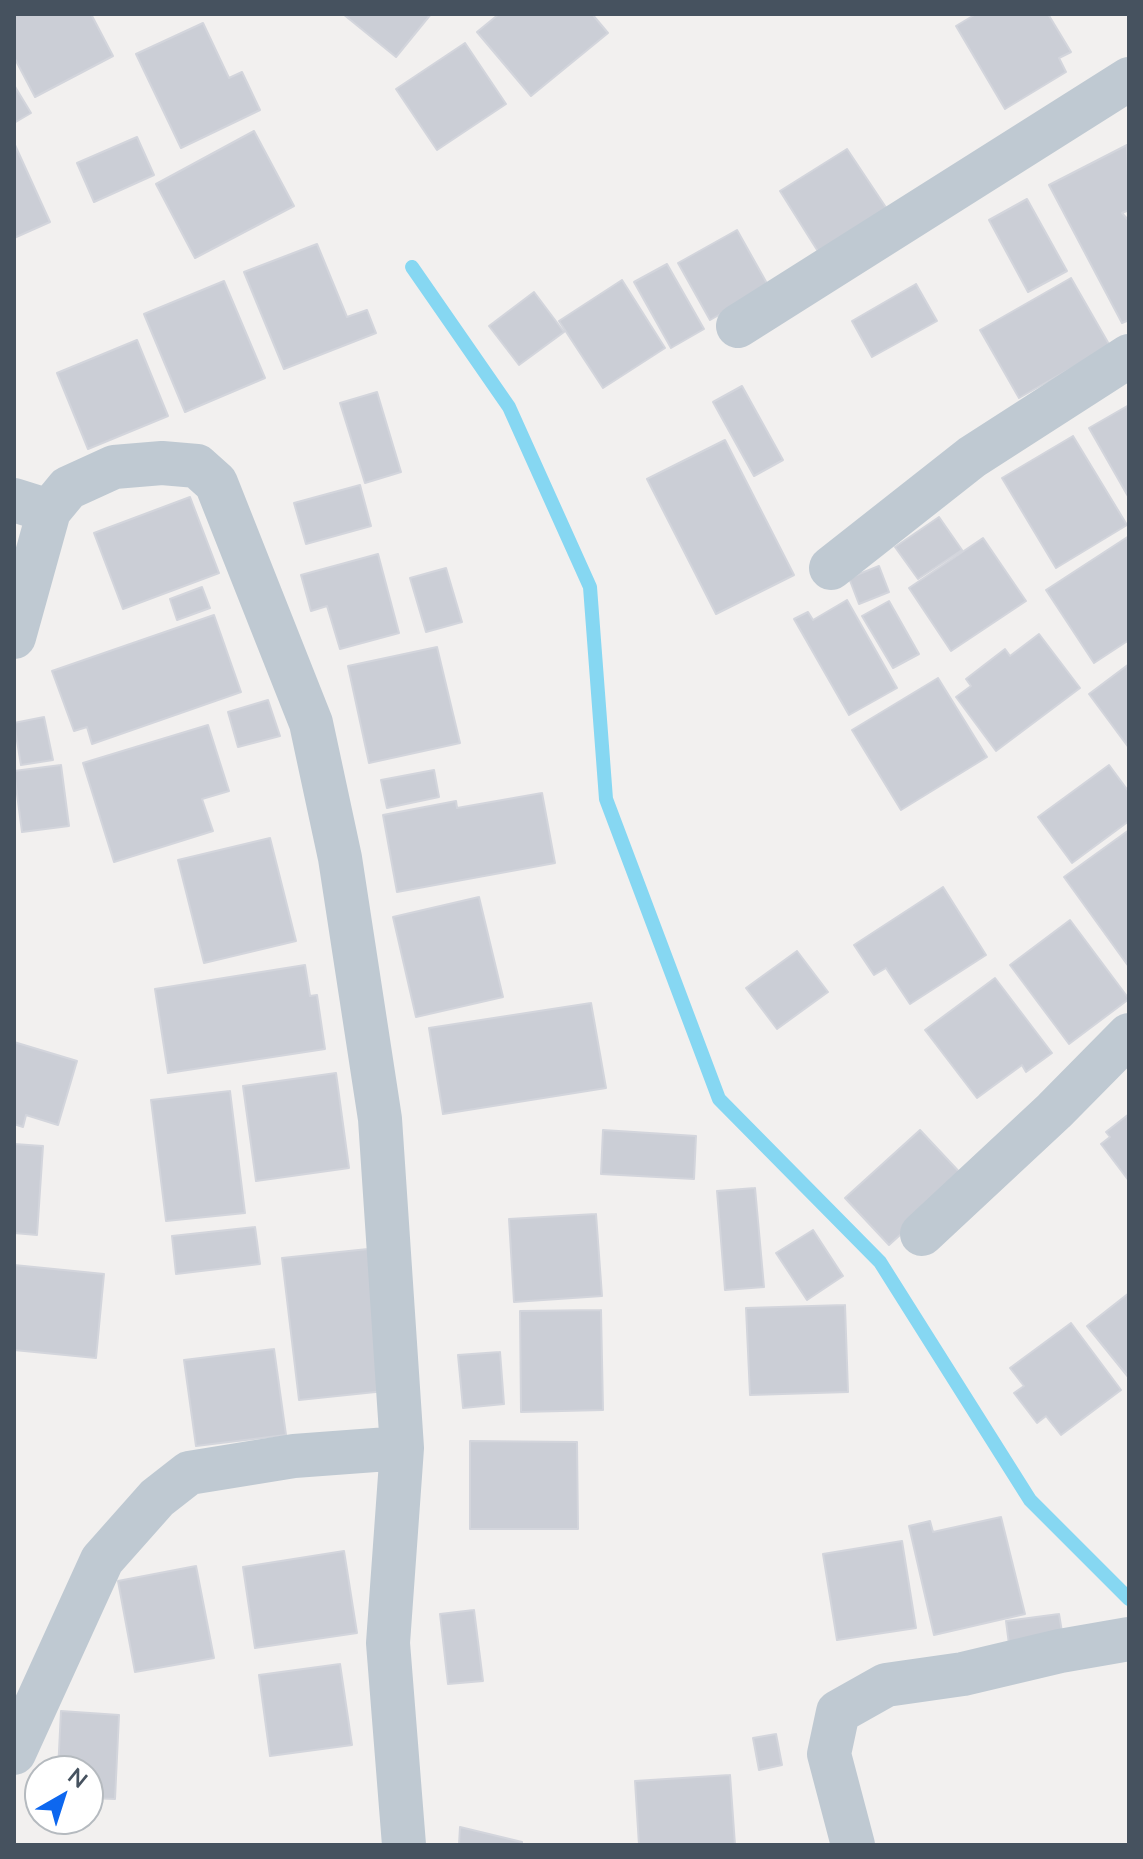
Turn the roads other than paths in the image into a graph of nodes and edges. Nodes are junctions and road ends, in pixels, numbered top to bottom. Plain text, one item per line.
1 (1129, 79) edge
2 (738, 326) dead end
3 (1129, 356) edge
4 (32, 505) edge
5 (831, 568) dead end
6 (14, 637) edge
7 (1129, 1035) edge
8 (922, 1234) dead end
9 (402, 1448) junction
10 (1129, 1639) edge
11 (14, 1753) edge
12 (404, 1845) edge
13 (853, 1845) edge

1 - 2 street
3 - 5 street
4 - 6 street
4 - 9 street
7 - 8 street
9 - 11 street
9 - 12 street
10 - 13 street

